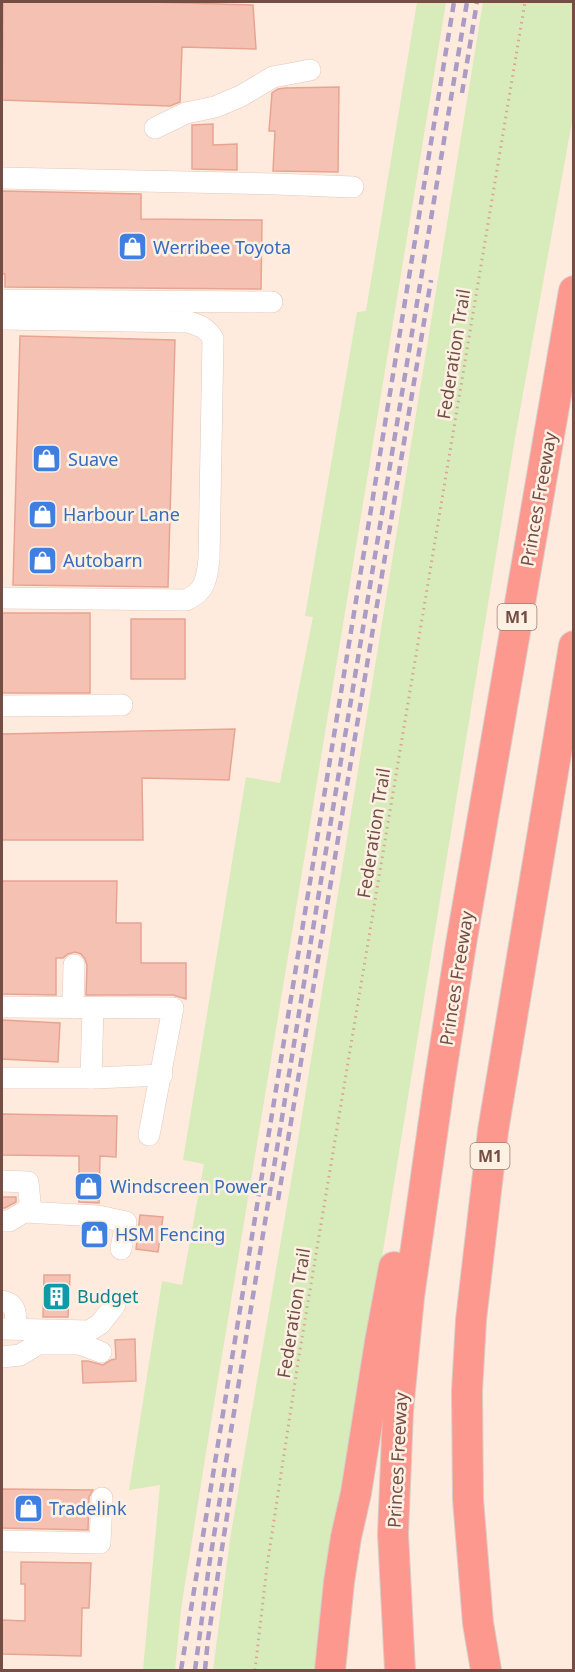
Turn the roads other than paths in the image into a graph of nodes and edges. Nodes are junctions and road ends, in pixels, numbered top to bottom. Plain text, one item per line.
1 (310, 70) dead end
2 (155, 128) dead end
3 (2, 178) edge
4 (353, 187) dead end
5 (573, 291) edge
6 (2, 300) edge
7 (272, 302) dead end
8 (2, 319) edge
9 (2, 598) edge
10 (573, 646) edge
11 (122, 705) dead end
12 (2, 706) edge
13 (461, 944) junction
14 (74, 965) dead end
15 (2, 1007) edge
16 (83, 1008) junction
17 (162, 1075) junction
18 (2, 1078) edge
19 (91, 1078) junction
20 (149, 1135) dead end
21 (2, 1180) edge
22 (31, 1212) junction
23 (2, 1221) edge
24 (121, 1249) dead end
25 (2, 1301) edge
26 (115, 1305) dead end
27 (8, 1329) edge
28 (101, 1352) dead end
29 (2, 1357) edge
30 (356, 1493) junction
31 (102, 1498) dead end
32 (2, 1541) edge
33 (330, 1671) edge
34 (346, 1671) edge
35 (400, 1671) edge
36 (486, 1671) edge

1 - 2 lane
3 - 4 lane
5 - 13 highway, Princes Freeway / M1
6 - 7 lane
8 - 9 lane
10 - 36 highway, M1
11 - 12 lane
13 - 30 highway
13 - 35 highway, Princes Freeway / M1
14 - 16 lane
15 - 16 lane
16 - 17 lane
16 - 19 lane
17 - 19 lane
17 - 20 lane
18 - 19 lane
21 - 22 lane
22 - 23 lane
22 - 24 lane
25 - 27 lane
26 - 27 lane
28 - 29 lane
30 - 33 highway
30 - 34 highway
31 - 32 lane

